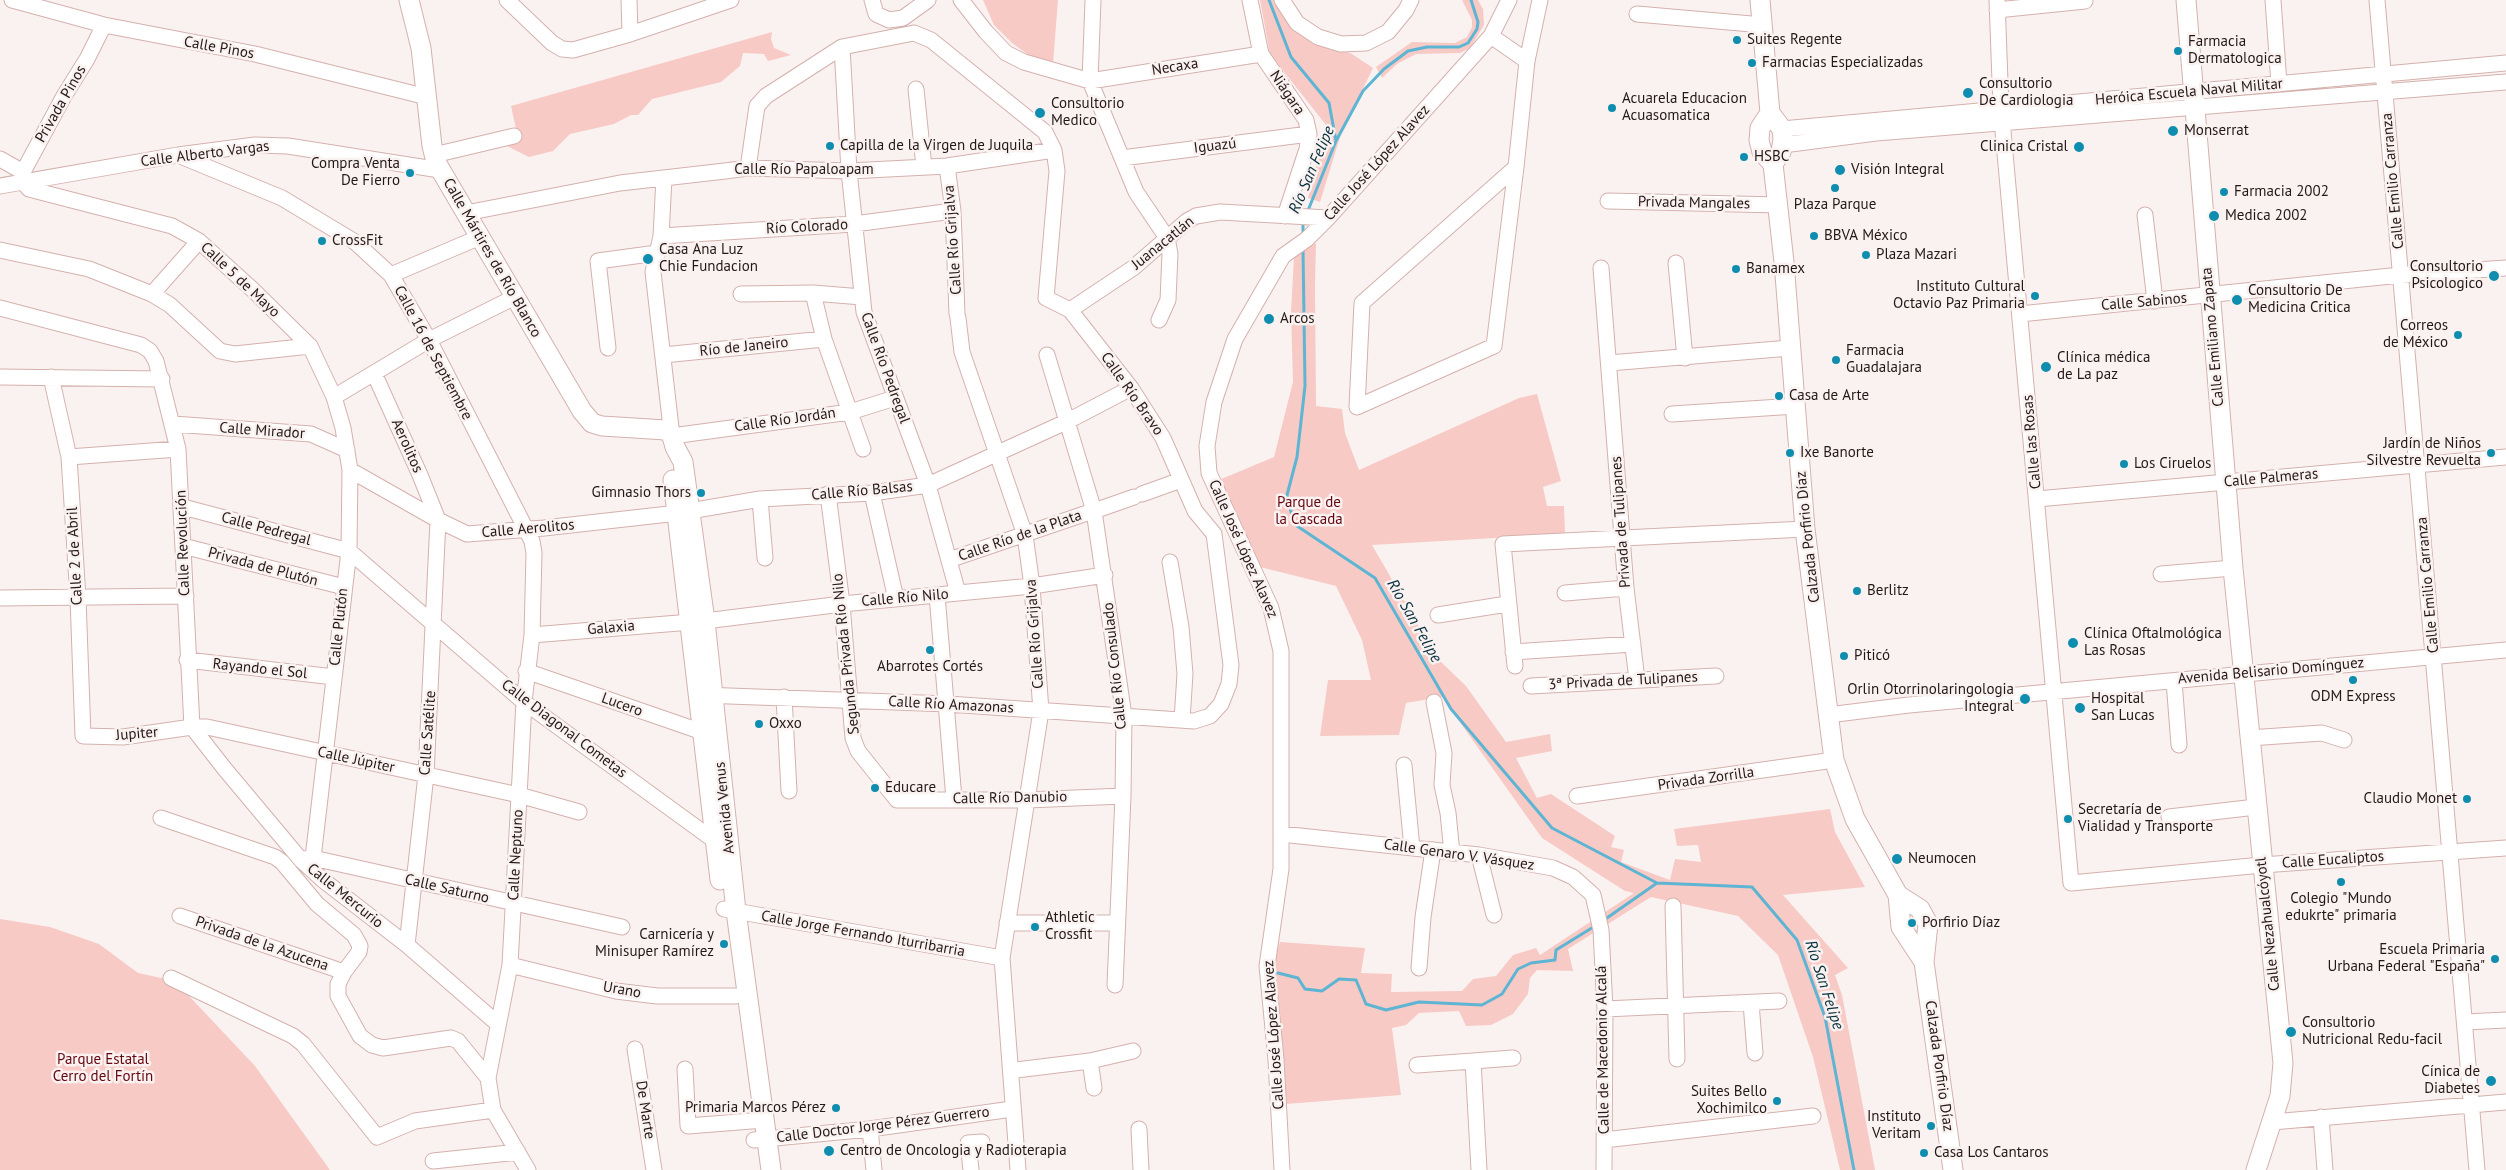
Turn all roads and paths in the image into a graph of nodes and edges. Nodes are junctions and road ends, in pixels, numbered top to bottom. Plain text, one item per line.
1 (12, 0) edge
2 (410, 0) edge
3 (507, 0) edge
4 (629, 0) edge
5 (732, 0) edge
6 (928, 0) edge
7 (961, 0) edge
8 (1093, 0) edge
9 (1250, 0) edge
10 (1282, 0) edge
11 (1411, 0) edge
12 (1509, 0) edge
13 (1540, 0) edge
14 (1760, 0) edge
15 (2186, 0) edge
16 (2273, 0) edge
17 (2377, 0) edge
18 (2085, 1) edge
19 (873, 4) edge
20 (1997, 5) edge
21 (1637, 14) dead end
22 (104, 25) junction
23 (1764, 25) junction
24 (630, 34) junction
25 (1490, 36) junction
26 (842, 47) junction
27 (1261, 54) junction
28 (1527, 61) junction
29 (2506, 63) edge
30 (2384, 75) junction
31 (1090, 80) junction
32 (2506, 82) edge
33 (2280, 84) junction
34 (916, 89) dead end
35 (2386, 91) junction
36 (426, 97) junction
37 (2196, 100) junction
38 (1770, 113) junction
39 (2002, 115) junction
40 (1309, 134) junction
41 (514, 136) dead end
42 (1782, 137) junction
43 (1054, 150) junction
44 (178, 155) junction
45 (1122, 158) junction
46 (0, 159) edge
47 (437, 163) junction
48 (1773, 164) junction
49 (947, 166) junction
50 (924, 167) junction
51 (1516, 167) junction
52 (748, 168) junction
53 (849, 171) junction
54 (24, 178) junction
55 (664, 178) junction
56 (0, 186) edge
57 (1608, 201) dead end
58 (1779, 206) junction
59 (953, 211) junction
60 (466, 213) junction
61 (2145, 215) dead end
62 (1285, 216) junction
63 (1328, 218) junction
64 (854, 224) junction
65 (661, 236) junction
66 (480, 237) junction
67 (1167, 238) junction
68 (198, 241) junction
69 (0, 250) edge
70 (657, 253) junction
71 (1676, 263) dead end
72 (1601, 268) dead end
73 (2506, 268) edge
74 (390, 275) junction
75 (2401, 275) junction
76 (814, 293) junction
77 (152, 294) junction
78 (741, 294) dead end
79 (2209, 296) junction
80 (515, 297) junction
81 (862, 297) junction
82 (2155, 301) junction
83 (0, 308) edge
84 (1070, 310) junction
85 (2020, 314) junction
86 (1159, 320) dead end
87 (429, 340) junction
88 (824, 340) junction
89 (310, 346) junction
90 (608, 348) dead end
91 (1790, 348) junction
92 (1047, 355) dead end
93 (663, 356) junction
94 (1685, 358) junction
95 (1609, 363) junction
96 (374, 373) junction
97 (0, 377) edge
98 (51, 378) junction
99 (162, 378) junction
100 (1131, 388) junction
101 (334, 397) junction
102 (895, 398) junction
103 (1796, 406) junction
104 (850, 412) junction
105 (1672, 414) dead end
106 (1068, 421) junction
107 (173, 424) junction
108 (674, 442) junction
109 (863, 449) dead end
110 (178, 450) junction
111 (347, 450) junction
112 (998, 454) junction
113 (68, 457) junction
114 (2506, 457) edge
115 (2417, 464) junction
116 (350, 470) junction
117 (1181, 480) junction
118 (2225, 482) junction
119 (928, 485) junction
120 (872, 493) junction
121 (828, 494) junction
122 (760, 499) junction
123 (2037, 499) junction
124 (183, 507) junction
125 (1092, 511) junction
126 (685, 512) junction
127 (438, 520) junction
128 (1231, 523) junction
129 (1806, 529) junction
130 (527, 530) junction
131 (1214, 534) junction
132 (1025, 535) junction
133 (1623, 537) junction
134 (183, 546) junction
135 (349, 552) junction
136 (765, 558) dead end
137 (949, 560) junction
138 (1170, 562) dead end
139 (2233, 568) junction
140 (2161, 574) dead end
141 (1105, 575) junction
142 (1032, 586) junction
143 (344, 587) junction
144 (1626, 588) junction
145 (958, 593) junction
146 (1565, 593) dead end
147 (937, 595) junction
148 (186, 596) junction
149 (0, 598) edge
150 (78, 598) junction
151 (896, 599) junction
152 (842, 604) junction
153 (1507, 604) junction
154 (1438, 614) dead end
155 (698, 622) junction
156 (435, 623) junction
157 (532, 635) junction
158 (1633, 644) junction
159 (2506, 650) edge
160 (2435, 656) junction
161 (187, 660) junction
162 (526, 671) junction
163 (2242, 675) junction
164 (1716, 676) dead end
165 (334, 677) junction
166 (1637, 680) junction
167 (2174, 681) junction
168 (1531, 686) dead end
169 (2053, 691) junction
170 (706, 695) junction
171 (784, 697) junction
172 (850, 699) junction
173 (524, 702) junction
174 (1434, 702) dead end
175 (948, 704) junction
176 (1041, 710) junction
177 (1828, 715) junction
178 (1124, 716) junction
179 (1182, 720) junction
180 (192, 727) junction
181 (710, 735) junction
182 (83, 736) joint
183 (2249, 738) junction
184 (2344, 740) dead end
185 (2179, 745) dead end
186 (324, 754) junction
187 (1834, 760) junction
188 (1404, 764) dead end
189 (426, 775) junction
190 (789, 791) dead end
191 (519, 795) junction
192 (1124, 796) junction
193 (1577, 796) dead end
194 (954, 799) junction
195 (897, 800) joint
196 (1028, 800) junction
197 (2256, 807) junction
198 (579, 812) dead end
199 (2169, 817) dead end
200 (161, 818) dead end
201 (1281, 834) junction
202 (715, 841) junction
203 (1412, 848) junction
204 (2506, 848) edge
205 (1433, 850) junction
206 (1452, 853) junction
207 (2451, 853) junction
208 (1478, 855) junction
209 (307, 859) junction
210 (2262, 865) junction
211 (415, 881) junction
212 (2071, 883) joint
213 (1898, 895) junction
214 (513, 904) junction
215 (1673, 906) dead end
216 (730, 910) junction
217 (1494, 915) dead end
218 (180, 916) dead end
219 (1007, 923) junction
220 (1116, 923) junction
221 (622, 927) dead end
222 (1601, 930) joint
223 (407, 945) junction
224 (1002, 958) junction
225 (1924, 962) junction
226 (510, 965) junction
227 (1418, 968) dead end
228 (344, 972) junction
229 (1012, 977) dead end
230 (171, 978) dead end
231 (1115, 985) dead end
232 (736, 996) junction
233 (1780, 1001) dead end
234 (1751, 1003) junction
235 (1676, 1006) junction
236 (1605, 1009) junction
237 (2506, 1020) edge
238 (2465, 1022) junction
239 (498, 1024) junction
240 (636, 1050) dead end
241 (1132, 1051) dead end
242 (1755, 1053) dead end
243 (1512, 1058) dead end
244 (1677, 1058) dead end
245 (1090, 1061) junction
246 (1473, 1061) junction
247 (1417, 1065) dead end
248 (685, 1069) dead end
249 (1016, 1070) junction
250 (488, 1078) junction
251 (1094, 1088) dead end
252 (2506, 1102) edge
253 (2472, 1105) junction
254 (1012, 1109) junction
255 (493, 1110) junction
256 (1813, 1116) dead end
257 (2321, 1117) junction
258 (758, 1120) junction
259 (2272, 1122) junction
260 (870, 1129) junction
261 (1139, 1129) dead end
262 (1014, 1136) junction
263 (760, 1140) junction
264 (1604, 1140) junction
265 (982, 1142) dead end
266 (518, 1152) junction
267 (433, 1161) dead end
268 (528, 1170) edge
269 (654, 1170) edge
270 (758, 1170) edge
271 (770, 1170) edge
272 (874, 1170) edge
273 (971, 1170) edge
274 (1018, 1170) edge
275 (1141, 1170) edge
276 (1282, 1170) edge
277 (1479, 1170) edge
278 (1604, 1170) edge
279 (1954, 1170) edge
280 (2256, 1170) edge
281 (2325, 1170) edge
282 (2477, 1170) edge

1 - 22 street, Calle Pinos
2 - 36 main road, Calle Mártires de Río Blanco
3 - 24 street
4 - 24 street
5 - 24 street
6 - 19 street
7 - 31 street
8 - 31 street
9 - 27 street, Niágara
10 - 11 street
12 - 25 street, Calle José López Alavez
13 - 28 street
14 - 23 main road
15 - 37 main road, Calle Emiliano Zapata
16 - 33 street
17 - 30 street, Calle Emilio Carranza
18 - 20 street
20 - 39 street, Calle las Rosas
21 - 23 street
22 - 36 street, Calle Pinos
22 - 54 street, Privada Pinos
23 - 38 main road
25 - 28 street
25 - 63 street, Calle José López Alavez
26 - 43 street
26 - 52 street
26 - 53 street, Calle Río Pedregal
27 - 31 street, Necaxa
27 - 40 street, Niágara
28 - 51 street
29 - 30 street, Heróica Escuela Naval Militar
30 - 33 street, Heróica Escuela Naval Militar
30 - 35 street, Calle Emilio Carranza
31 - 45 street
32 - 35 street, Heróica Escuela Naval Militar
33 - 37 street, Heróica Escuela Naval Militar
34 - 50 street
35 - 37 street, Heróica Escuela Naval Militar
35 - 75 street, Calle Emilio Carranza
36 - 47 main road, Calle Mártires de Río Blanco
37 - 39 street, Heróica Escuela Naval Militar
37 - 79 main road, Calle Emiliano Zapata
38 - 42 main road
38 - 48 main road
39 - 42 street, Heróica Escuela Naval Militar
39 - 85 street, Calle las Rosas
40 - 45 street, Iguazú
40 - 62 street, Niágara
41 - 47 street
42 - 48 main road
43 - 49 street, Calle Río Papaloapam
43 - 84 street
44 - 47 street, Calle Alberto Vargas
44 - 54 street, Calle Alberto Vargas
44 - 74 street, Calle 16 de Septiembre
45 - 67 street
46 - 54 street, Calle 5 de Mayo
47 - 60 main road, Calle Mártires de Río Blanco
48 - 58 main road, Calzada Porfirio Díaz
49 - 50 street, Calle Río Papaloapam
49 - 59 street, Calle Río Grijalva
50 - 53 street, Calle Río Papaloapam
51 - 51 street
52 - 53 street, Calle Río Papaloapam
52 - 55 street, Calle Río Papaloapam
53 - 64 street, Calle Río Pedregal
54 - 56 street, Calle Alberto Vargas
54 - 68 street, Calle 5 de Mayo
55 - 60 street, Calle Río Papaloapam
55 - 65 street
57 - 58 street, Privada Mangales
58 - 91 main road, Calzada Porfirio Díaz
59 - 64 street, Río Colorado
59 - 112 street, Calle Río Grijalva
60 - 66 main road, Calle Mártires de Río Blanco
61 - 82 street
62 - 63 street, Juanacatlán
62 - 67 street, Juanacatlán
63 - 128 street, Calle José López Alavez
64 - 65 street, Río Colorado
64 - 81 street, Calle Río Pedregal
65 - 70 street
66 - 74 street
66 - 80 main road, Calle Mártires de Río Blanco
67 - 84 street, Juanacatlán
67 - 86 street
68 - 77 street
68 - 89 street, Calle 5 de Mayo
69 - 77 street
70 - 90 street
70 - 93 street
71 - 94 street
72 - 95 street, Privada de Tulipanes
73 - 75 street, Calle Sabinos
74 - 87 street, Calle 16 de Septiembre
75 - 79 street, Calle Sabinos
75 - 115 street, Calle Emilio Carranza
76 - 78 street
76 - 81 street
76 - 88 street
77 - 89 street
79 - 82 street, Calle Sabinos
79 - 118 main road, Calle Emiliano Zapata
80 - 87 street
80 - 108 main road, Calle Mártires de Río Blanco
81 - 102 street, Calle Río Pedregal
82 - 85 street, Calle Sabinos
83 - 99 street, Calle Revolución
84 - 100 street, Calle Río Bravo
85 - 123 street, Calle las Rosas
87 - 96 street
87 - 130 street, Calle 16 de Septiembre
88 - 93 street, Río de Janeiro
88 - 104 street
89 - 101 street, Calle 5 de Mayo
91 - 94 street
91 - 103 main road, Calzada Porfirio Díaz
92 - 106 street, Calle Río Consulado
93 - 108 street
94 - 95 street
95 - 133 street, Privada de Tulipanes
96 - 101 street
96 - 127 street, Aerolitos
97 - 98 street
98 - 99 street
98 - 113 street, Calle 2 de Abril
99 - 107 street, Calle Revolución
100 - 106 street, Calle Río Balsas
100 - 117 street, Calle Río Bravo
101 - 111 street, Calle Plutón
102 - 104 street, Calle Río Jordán
102 - 119 street, Calle Río Pedregal
103 - 105 street
103 - 129 main road, Calzada Porfirio Díaz
104 - 108 street, Calle Río Jordán
104 - 109 street
106 - 112 street, Calle Río Balsas
106 - 125 street, Calle Río Consulado
107 - 110 street, Calle Revolución
107 - 111 street, Calle Mirador
108 - 126 main road, Avenida Venus
110 - 113 street
110 - 124 street, Calle Revolución
111 - 116 street, Calle Plutón
112 - 119 street, Calle Río Balsas
112 - 132 street, Calle Río Grijalva
113 - 150 street, Calle 2 de Abril
114 - 115 street, Calle Palmeras
115 - 118 street, Calle Palmeras
115 - 160 street, Calle Emilio Carranza
116 - 127 street, Calle Aerolitos
116 - 135 street, Calle Plutón
117 - 125 street, Calle Río de la Plata
117 - 131 street, Calle Río Bravo
118 - 123 street, Calle Palmeras
118 - 139 main road, Calle Emiliano Zapata
119 - 120 street, Calle Río Balsas
119 - 137 street, Calle Río Pedregal
120 - 121 street, Calle Río Balsas
120 - 151 street
121 - 122 street, Calle Río Balsas
121 - 152 street, Segunda Privada Río Nilo
122 - 126 street, Calle Río Balsas
122 - 136 street
123 - 169 street, Calle las Rosas
124 - 134 street, Calle Revolución
124 - 135 street, Calle Pedregal
125 - 132 street, Calle Río de la Plata
125 - 141 street, Calle Río Consulado
126 - 130 street, Calle Aerolitos
126 - 155 main road, Avenida Venus
127 - 130 street, Calle Aerolitos
127 - 156 street, Calle Satélite
128 - 131 street
128 - 201 street, Calle José López Alavez
129 - 133 street
129 - 177 main road, Calzada Porfirio Díaz
130 - 157 street, Calle Neptuno
131 - 179 street, Calle Río Amazonas
132 - 137 street, Calle Río de la Plata
132 - 142 street, Calle Río Grijalva
133 - 144 street, Privada de Tulipanes
133 - 153 street
134 - 143 street, Privada de Plutón
134 - 148 street, Calle Revolución
135 - 143 street, Calle Plutón
135 - 156 street, Calle Diagonal Cometas
137 - 145 street, Calle Río Pedregal
138 - 179 street
139 - 140 street
139 - 163 main road, Calle Emiliano Zapata
141 - 142 street, Calle Río Nilo
141 - 178 street, Calle Río Consulado
142 - 145 street, Calle Río Nilo
142 - 176 street, Calle Río Grijalva
143 - 165 street, Calle Plutón
144 - 146 street
144 - 158 street, Privada de Tulipanes
145 - 147 street, Calle Río Nilo
147 - 151 street, Calle Río Nilo
147 - 175 street
148 - 150 street
148 - 161 street, Calle Revolución
149 - 150 street
150 - 182 street, Calle 2 de Abril
151 - 152 street, Calle Río Nilo
152 - 155 street, Calle Río Nilo
152 - 172 street, Segunda Privada Río Nilo
153 - 154 street
153 - 158 street
155 - 157 street, Galaxia
155 - 170 main road, Avenida Venus
156 - 173 street, Calle Diagonal Cometas
156 - 189 street, Calle Satélite
157 - 162 street, Calle Neptuno
158 - 166 street, Privada de Tulipanes
159 - 160 street, Avenida Belisario Domínguez
160 - 163 street, Avenida Belisario Domínguez
160 - 207 street, Calle Emilio Carranza
161 - 165 street, Rayando el Sol
161 - 180 street, Calle Revolución
162 - 173 street, Calle Neptuno
162 - 181 street, Lucero
163 - 167 street, Avenida Belisario Domínguez
163 - 183 main road, Calle Nezahualcóyotl
164 - 166 street, 3ª Privada de Tulipanes
165 - 186 street, Calle Plutón
166 - 168 street, 3ª Privada de Tulipanes
167 - 169 street, Avenida Belisario Domínguez
167 - 185 street
169 - 177 street, Avenida Belisario Domínguez
169 - 212 street, Calle las Rosas
170 - 171 street, Calle Río Amazonas
170 - 181 main road, Avenida Venus
171 - 172 street, Calle Río Amazonas
171 - 190 street
172 - 175 street, Calle Río Amazonas
172 - 195 street, Segunda Privada Río Nilo
173 - 191 street, Calle Neptuno
173 - 202 street, Calle Diagonal Cometas
174 - 206 street
175 - 176 street, Calle Río Amazonas
175 - 194 street
176 - 178 street, Calle Río Amazonas
176 - 196 street, Calle Río Grijalva
177 - 187 main road, Calzada Porfirio Díaz
178 - 179 street, Calle Río Amazonas
178 - 192 street, Calle Río Consulado
180 - 182 street, Jupiter
180 - 186 street, Calle Júpiter
180 - 209 street, Calle Mercurio
181 - 202 main road, Avenida Venus
181 - 216 main road, Avenida Venus
183 - 184 street
183 - 197 main road, Calle Nezahualcóyotl
186 - 189 street, Calle Júpiter
186 - 209 street, Calle Plutón
187 - 193 street, Privada Zorrilla
187 - 213 main road, Calzada Porfirio Díaz
188 - 203 street
189 - 191 street, Calle Júpiter
189 - 211 street, Calle Satélite
191 - 198 street, Calle Júpiter
191 - 214 street, Calle Neptuno
192 - 196 street, Calle Río Danubio
192 - 220 street, Calle Río Consulado
194 - 195 street, Calle Río Danubio
194 - 196 street, Calle Río Danubio
196 - 219 street, Calle Río Grijalva
197 - 199 street
197 - 210 main road, Calle Nezahualcóyotl
200 - 228 street
201 - 203 street, Calle Genaro V. Vásquez
201 - 276 street, Calle José López Alavez
202 - 216 main road, Avenida Venus
203 - 205 street, Calle Genaro V. Vásquez
204 - 207 street, Calle Eucaliptos
205 - 206 street, Calle Genaro V. Vásquez
205 - 227 street
206 - 208 street, Calle Genaro V. Vásquez
207 - 210 street, Calle Eucaliptos
207 - 238 street, Calle Emilio Carranza
208 - 217 street
208 - 222 street, Calle Genaro V. Vásquez
209 - 211 street, Calle Saturno
209 - 223 street, Calle Mercurio
210 - 212 street, Calle Eucaliptos
210 - 259 main road, Calle Nezahualcóyotl
211 - 214 street, Calle Saturno
211 - 223 street, Calle Satélite
213 - 225 main road, Calzada Porfirio Díaz
213 - 225 main road, Calzada Porfirio Díaz
214 - 221 street, Calle Saturno
214 - 226 street, Calle Neptuno
215 - 235 street
216 - 224 street, Calle Jorge Fernando Iturribarria
216 - 232 main road, Avenida Venus
216 - 258 main road, Avenida Venus
218 - 228 street, Privada de la Azucena
219 - 220 street
219 - 224 street, Calle Río Grijalva
220 - 231 street, Calle Río Consulado
222 - 236 street, Calle de Macedonio Alcalá
223 - 239 street, Calle Mercurio
224 - 254 street, Calle Río Grijalva
225 - 279 main road, Calzada Porfirio Díaz
226 - 232 street, Urano
226 - 239 street, Calle Neptuno
228 - 250 street
229 - 249 street
230 - 255 street
232 - 258 main road, Avenida Venus
233 - 234 street
234 - 235 street
234 - 242 street
235 - 236 street
235 - 244 street
236 - 264 street, Calle de Macedonio Alcalá
237 - 238 street
238 - 253 street, Calle Emilio Carranza
239 - 250 street, Calle Neptuno
240 - 269 street, De Marte
241 - 245 street
243 - 246 street
245 - 249 street
245 - 251 street
246 - 247 street
246 - 277 street
248 - 258 street
249 - 262 street
250 - 255 street, Calle Neptuno
252 - 253 street
253 - 257 street
253 - 282 street, Calle Emilio Carranza
254 - 260 street, Calle Doctor Jorge Pérez Guerrero
254 - 262 street, Calle Río Grijalva
255 - 266 street, Calle Neptuno
256 - 264 street
257 - 259 street
257 - 281 street
258 - 263 main road, Avenida Venus
259 - 280 main road, Calle Nezahualcóyotl
260 - 263 street, Calle Doctor Jorge Pérez Guerrero
260 - 272 street
261 - 275 street
262 - 274 street
263 - 270 main road, Avenida Venus
263 - 271 main road, Avenida Venus
264 - 278 street, Calle de Macedonio Alcalá
265 - 273 street
266 - 267 street
266 - 268 street, Calle Neptuno

